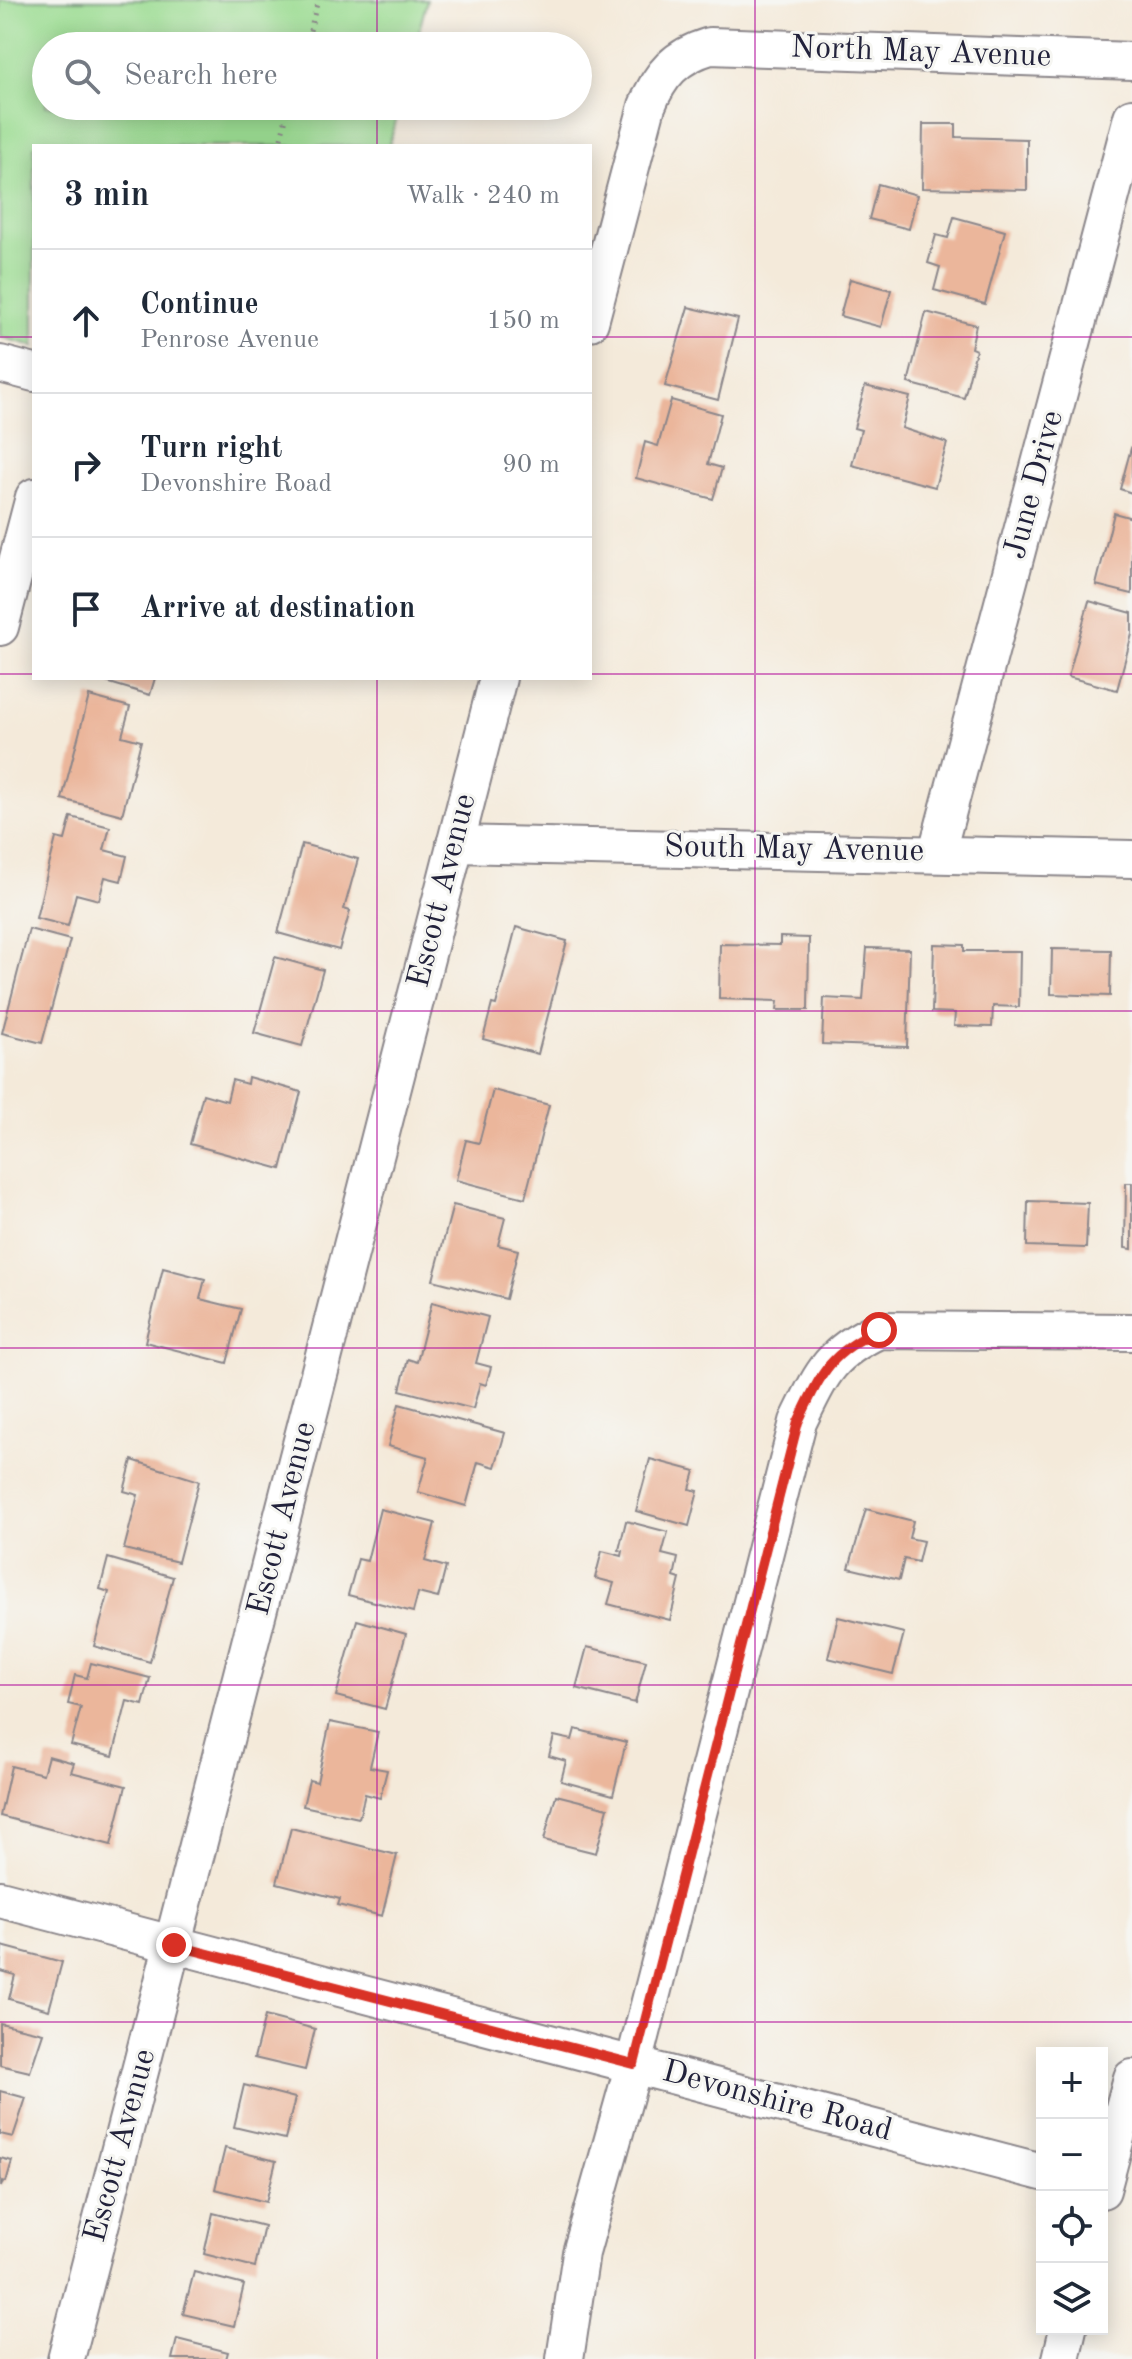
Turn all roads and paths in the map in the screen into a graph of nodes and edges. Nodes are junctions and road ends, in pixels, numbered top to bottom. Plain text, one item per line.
1 (318, 0) edge
2 (310, 32) edge
3 (1132, 61) edge
4 (1132, 117) edge
5 (286, 120) edge
6 (280, 144) edge
7 (592, 315) edge
8 (0, 364) edge
9 (32, 372) edge
10 (32, 505) edge
11 (0, 627) edge
12 (497, 680) edge
13 (455, 844) junction
14 (937, 852) junction
15 (1132, 859) edge
16 (1132, 1332) edge
17 (0, 1899) edge
18 (174, 1945) junction
19 (634, 2064) junction
20 (1132, 2078) edge
21 (1108, 2167) edge
22 (1036, 2170) edge
23 (1108, 2190) edge
24 (1132, 2196) edge
25 (1067, 2335) edge
26 (66, 2359) edge
27 (565, 2359) edge
28 (1061, 2359) edge

1 - 2 path
3 - 7 street, North May Avenue
4 - 14 street, June Drive
5 - 6 path
8 - 9 street
10 - 11 street
12 - 13 street, Escott Avenue
13 - 14 street, South May Avenue
13 - 18 street, Escott Avenue
14 - 15 street, South May Avenue
16 - 19 street
17 - 18 street, Devonshire Road
18 - 19 street, Devonshire Road
18 - 26 street, Escott Avenue
19 - 22 street, Devonshire Road
19 - 27 street
20 - 21 street
23 - 24 street
25 - 28 street

